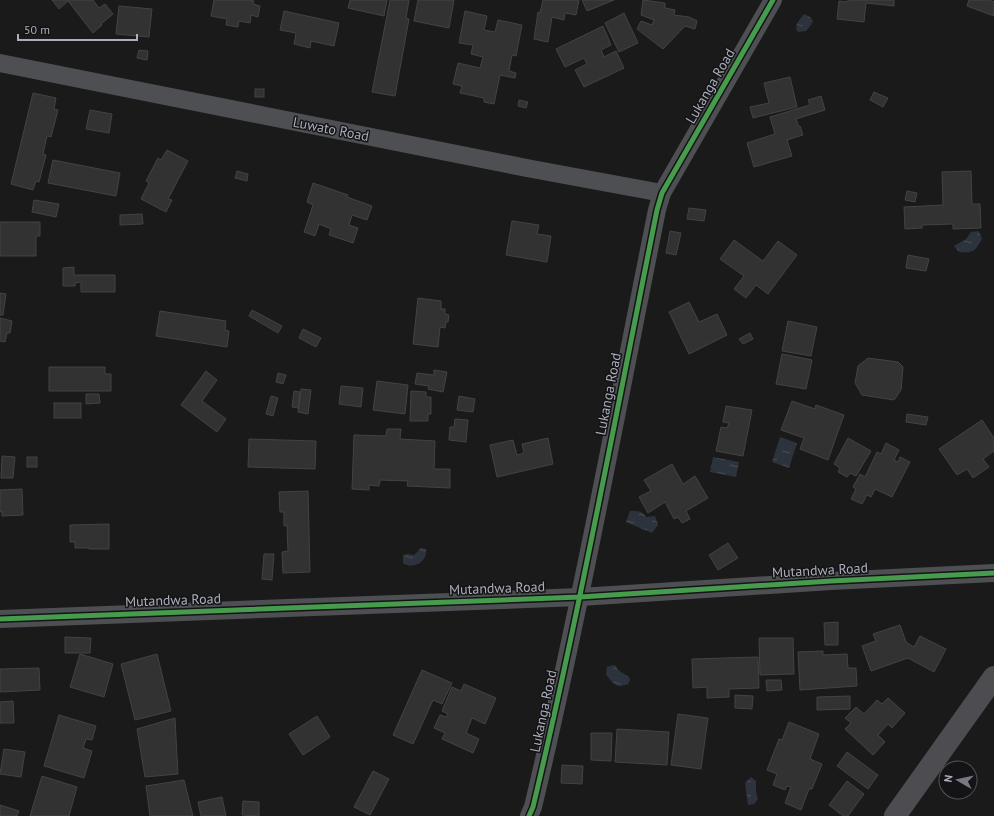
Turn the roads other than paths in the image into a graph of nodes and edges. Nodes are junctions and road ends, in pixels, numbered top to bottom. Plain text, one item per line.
1 (773, 0) edge
2 (0, 63) edge
3 (662, 193) junction
4 (994, 573) edge
5 (580, 597) junction
6 (0, 619) edge
7 (994, 677) edge
8 (529, 816) edge
9 (895, 816) edge

1 - 3 street, Lukanga Road
2 - 3 street, Luwato Road
3 - 5 street, Lukanga Road
4 - 5 street, Mutandwa Road
5 - 6 street, Mutandwa Road
5 - 8 street, Lukanga Road
7 - 9 street

